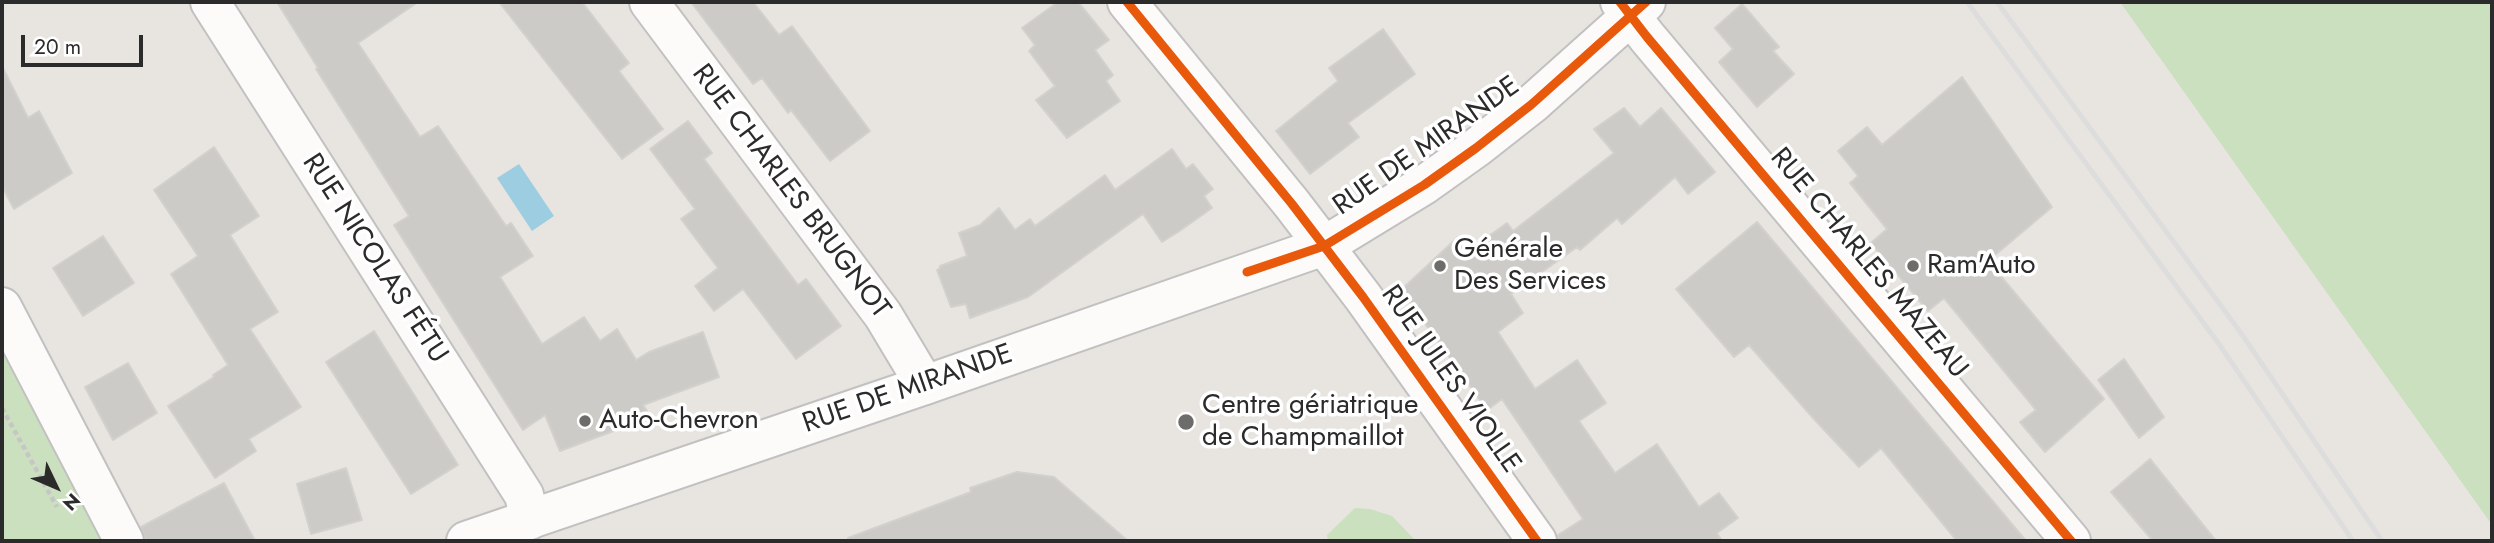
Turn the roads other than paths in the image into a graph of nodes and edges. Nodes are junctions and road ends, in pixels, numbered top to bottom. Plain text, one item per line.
1 (209, 2) edge
2 (649, 2) edge
3 (1127, 2) edge
4 (1633, 6) edge
5 (1324, 246) junction
6 (2, 307) edge
7 (925, 385) junction
8 (530, 520) junction
9 (124, 541) edge
10 (466, 541) edge
11 (1536, 541) edge
12 (2071, 541) edge

1 - 8 street, RUE NICOLAS FÉTU
2 - 7 street, RUE CHARLES BRUGNOT
3 - 5 street, RUE JULES VIOLLE
4 - 5 street, RUE DE MIRANDE
4 - 12 street, RUE CHARLES MAZEAU
5 - 7 street, RUE DE MIRANDE
5 - 11 street, RUE JULES VIOLLE
6 - 9 street
7 - 8 street, RUE DE MIRANDE
8 - 10 street, RUE DE MIRANDE

